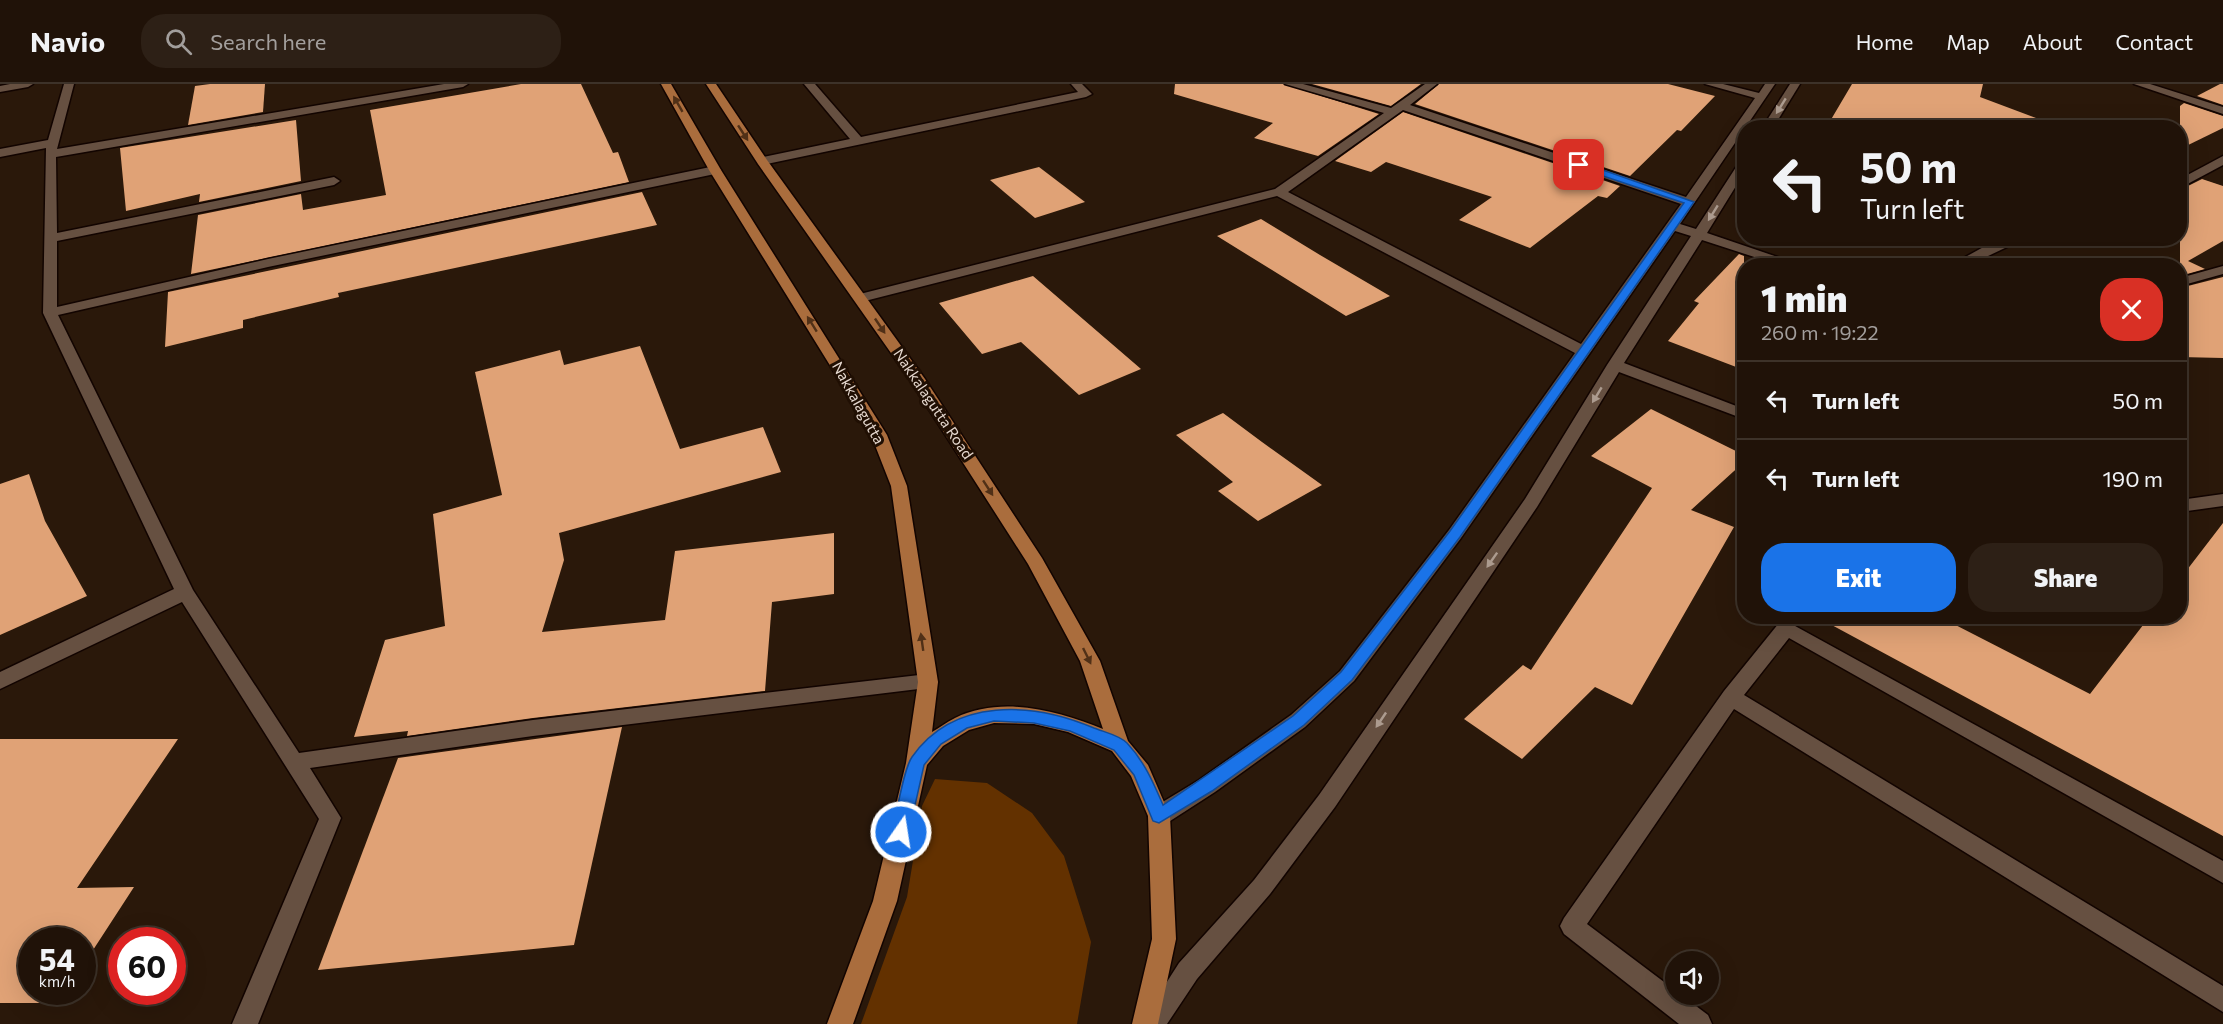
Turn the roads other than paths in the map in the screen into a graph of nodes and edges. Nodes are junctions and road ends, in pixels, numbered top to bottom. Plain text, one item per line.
1 (28, 84) edge
2 (69, 84) edge
3 (463, 84) edge
4 (666, 84) edge
5 (711, 84) edge
6 (809, 84) edge
7 (1076, 84) edge
8 (1290, 84) edge
9 (1432, 84) edge
10 (1710, 84) edge
11 (1794, 84) edge
12 (2139, 84) edge
13 (0, 89) edge
14 (1766, 91) edge
15 (1399, 109) junction
16 (2223, 111) edge
17 (1746, 120) edge
18 (1772, 120) edge
19 (1737, 133) edge
20 (858, 141) junction
21 (51, 148) junction
22 (0, 153) edge
23 (2223, 160) edge
24 (762, 161) junction
25 (715, 170) junction
26 (1737, 175) edge
27 (2187, 180) edge
28 (334, 181) dead end
29 (1279, 192) junction
30 (1689, 202) junction
31 (1672, 226) junction
32 (1700, 235) junction
33 (51, 238) junction
34 (1997, 246) edge
35 (1773, 258) edge
36 (1971, 258) edge
37 (2223, 270) edge
38 (2187, 280) edge
39 (861, 298) junction
40 (50, 313) junction
41 (1582, 351) junction
42 (1615, 365) junction
43 (1737, 411) edge
44 (2223, 500) edge
45 (2200, 503) junction
46 (2187, 505) edge
47 (2223, 512) edge
48 (185, 592) junction
49 (0, 681) edge
50 (928, 682) junction
51 (1731, 697) junction
52 (1119, 745) junction
53 (294, 762) junction
54 (917, 763) junction
55 (1159, 816) junction
56 (2223, 873) edge
57 (2223, 1000) edge
58 (245, 1024) edge
59 (840, 1024) edge
60 (1145, 1024) edge
61 (1153, 1024) edge
62 (1699, 1024) edge

1 - 13 street
2 - 21 street
3 - 21 street
25 -> 4 main road, Nakkalagutta
5 -> 24 main road, Nakkalagutta Road
6 - 20 street
7 - 20 street
8 - 15 street
9 - 15 street
10 - 14 street
11 -> 18 street
12 - 16 street
14 - 17 street
15 - 29 street
15 - 30 street
19 - 30 street
20 - 24 street
21 - 22 street
21 - 33 street
23 - 27 street
24 - 39 main road, Nakkalagutta Road
25 - 40 street
50 -> 25 main road, Nakkalagutta
26 -> 32 street
28 - 33 street
29 - 39 street
29 - 41 street
30 - 31 street
31 - 32 street
31 - 41 street
32 - 35 street
32 - 42 street
33 - 40 street
34 - 36 street
37 - 38 street
39 -> 52 main road, Nakkalagutta Road
40 - 48 street
41 - 55 street
42 - 43 street
42 -> 61 street
44 - 45 street
45 - 46 street
45 - 47 street
48 - 49 street
48 - 53 street
50 - 53 street
50 - 54 main road, Nakkalagutta
51 - 56 street
51 - 57 street
51 - 62 street
52 - 54 main road
52 - 55 main road
53 - 58 street
54 - 59 main road, Nakkalagutta
55 - 60 main road

